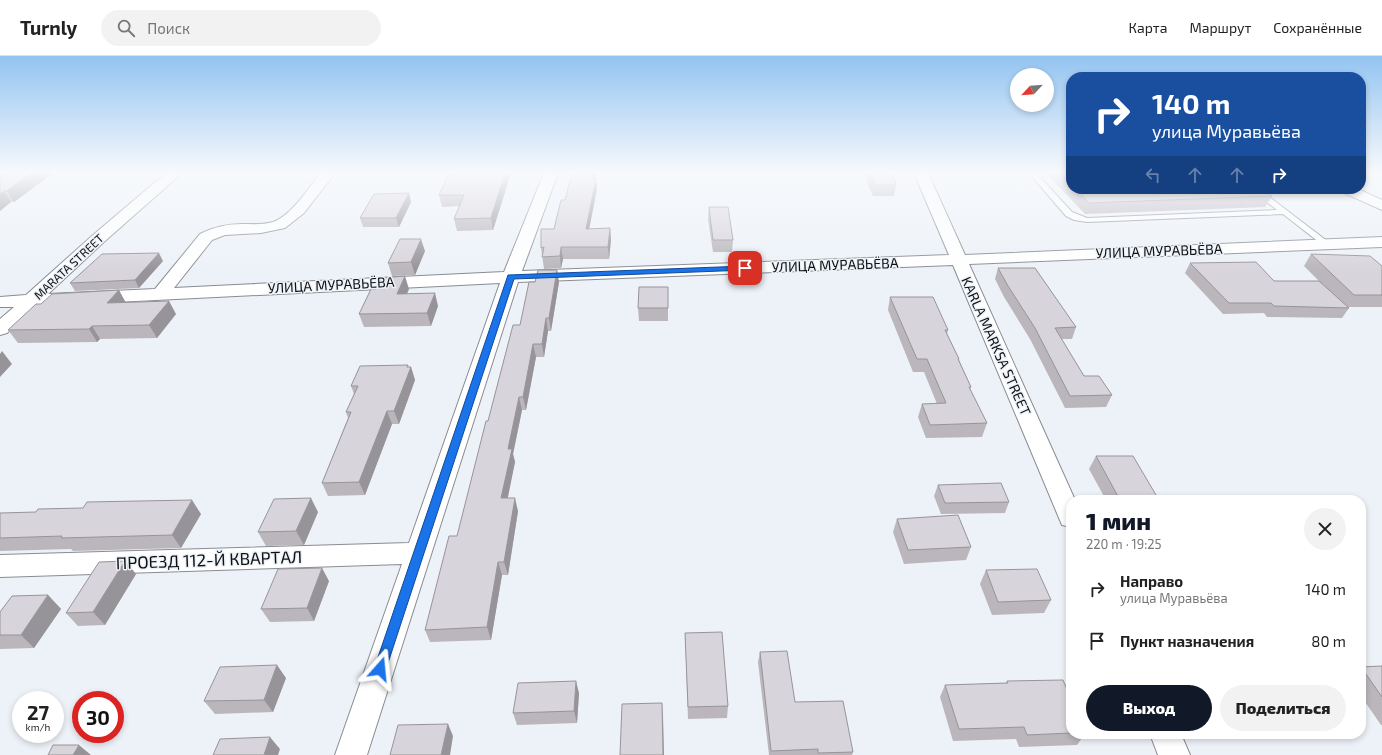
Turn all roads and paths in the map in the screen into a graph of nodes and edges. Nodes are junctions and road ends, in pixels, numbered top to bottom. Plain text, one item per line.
1 (137, 206) edge
2 (301, 206) edge
3 (538, 206) edge
4 (935, 206) edge
5 (1062, 206) edge
6 (1276, 206) edge
7 (1285, 212) junction
8 (1364, 242) junction
9 (1382, 242) edge
10 (1328, 244) junction
11 (1382, 256) edge
12 (958, 260) junction
13 (511, 277) junction
14 (160, 294) junction
15 (33, 300) junction
16 (0, 302) edge
17 (0, 329) edge
18 (1066, 507) edge
19 (418, 554) junction
20 (0, 566) edge
21 (1167, 739) edge
22 (351, 755) edge
23 (1174, 755) edge

1 - 15 street, MARATA STREET
2 - 14 street
3 - 13 street
4 - 12 street, KARLA MARKSA STREET
5 - 7 lane
6 - 7 lane
7 - 10 lane
8 - 9 street, УЛИЦА МУРАВЬЁВА
8 - 10 street, УЛИЦА МУРАВЬЁВА
8 - 11 street
10 - 12 street, УЛИЦА МУРАВЬЁВА
12 - 13 street, УЛИЦА МУРАВЬЁВА
12 - 18 street, KARLA MARKSA STREET
13 - 14 street, УЛИЦА МУРАВЬЁВА
13 - 19 street
14 - 15 street, УЛИЦА МУРАВЬЁВА
15 - 16 street, УЛИЦА МУРАВЬЁВА
15 - 17 street, MARATA STREET
19 - 20 street, ПРОЕЗД 112-Й КВАРТАЛ
19 - 22 street
21 - 23 street

